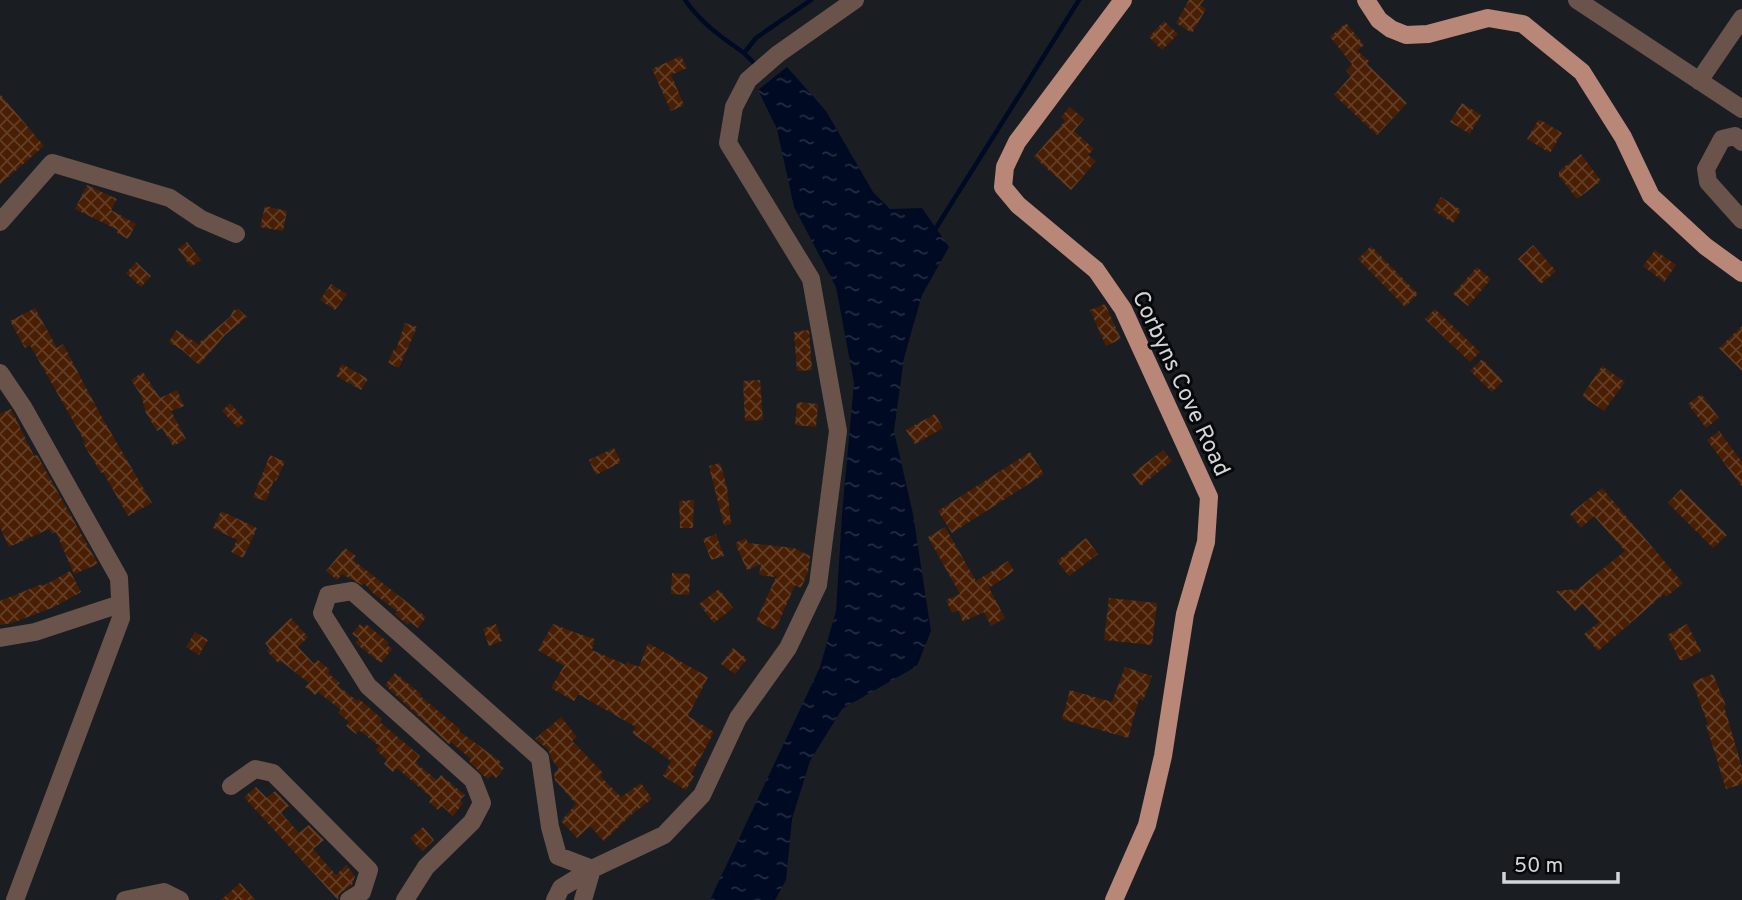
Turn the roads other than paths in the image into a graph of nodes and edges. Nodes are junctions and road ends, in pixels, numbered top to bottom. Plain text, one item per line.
1 (855, 0) edge
2 (1123, 0) edge
3 (1366, 0) edge
4 (1577, 0) edge
5 (1742, 18) edge
6 (1699, 81) junction
7 (1742, 109) edge
8 (1742, 142) edge
9 (1742, 220) edge
10 (0, 222) edge
11 (236, 234) dead end
12 (1742, 273) edge
13 (0, 373) edge
14 (120, 604) junction
15 (0, 638) edge
16 (231, 786) dead end
17 (592, 869) junction
18 (15, 900) edge
19 (125, 900) edge
20 (180, 900) edge
21 (349, 900) edge
22 (405, 900) edge
23 (555, 900) edge
24 (583, 900) edge
25 (1114, 900) edge

1 - 17 street
2 - 25 main road, Corbyns Cove Road
3 - 12 main road
4 - 6 street
5 - 6 street
6 - 7 street
8 - 9 street
10 - 11 street
13 - 14 street
14 - 15 street
14 - 18 street
16 - 21 street
17 - 22 street
17 - 23 street
17 - 24 street
19 - 20 street

